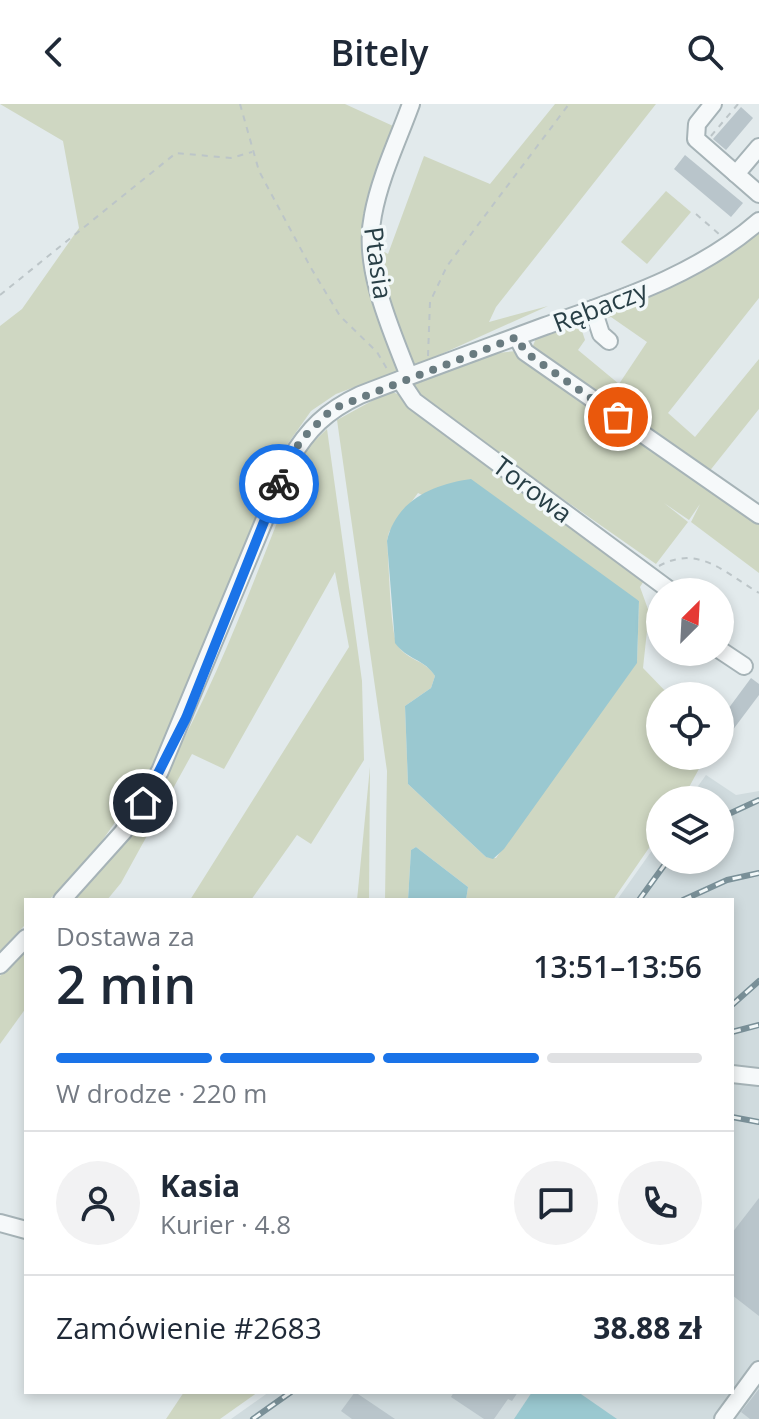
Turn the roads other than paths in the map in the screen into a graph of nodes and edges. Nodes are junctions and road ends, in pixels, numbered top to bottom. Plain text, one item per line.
1 (411, 104) edge
2 (713, 104) edge
3 (759, 147) edge
4 (736, 174) junction
5 (759, 194) edge
6 (759, 221) edge
7 (593, 309) junction
8 (517, 337) junction
9 (609, 341) dead end
10 (401, 377) junction
11 (759, 515) edge
12 (653, 578) edge
13 (734, 659) edge
14 (744, 666) dead end
15 (64, 898) edge
16 (24, 940) edge
17 (0, 965) edge
18 (734, 1074) edge
19 (759, 1077) edge
20 (0, 1223) edge
21 (24, 1229) edge
22 (759, 1370) edge
23 (723, 1419) edge

1 - 10 street, Ptasia
2 - 4 street
3 - 4 street
4 - 5 street
6 - 7 street, Rębaczy
7 - 8 street, Rębaczy
7 - 9 street
8 - 10 street, Rębaczy
8 - 11 street
10 - 12 street, Torowa
10 - 15 street, Rębaczy
13 - 14 street
16 - 17 street
18 - 19 street
20 - 21 street
22 - 23 street

